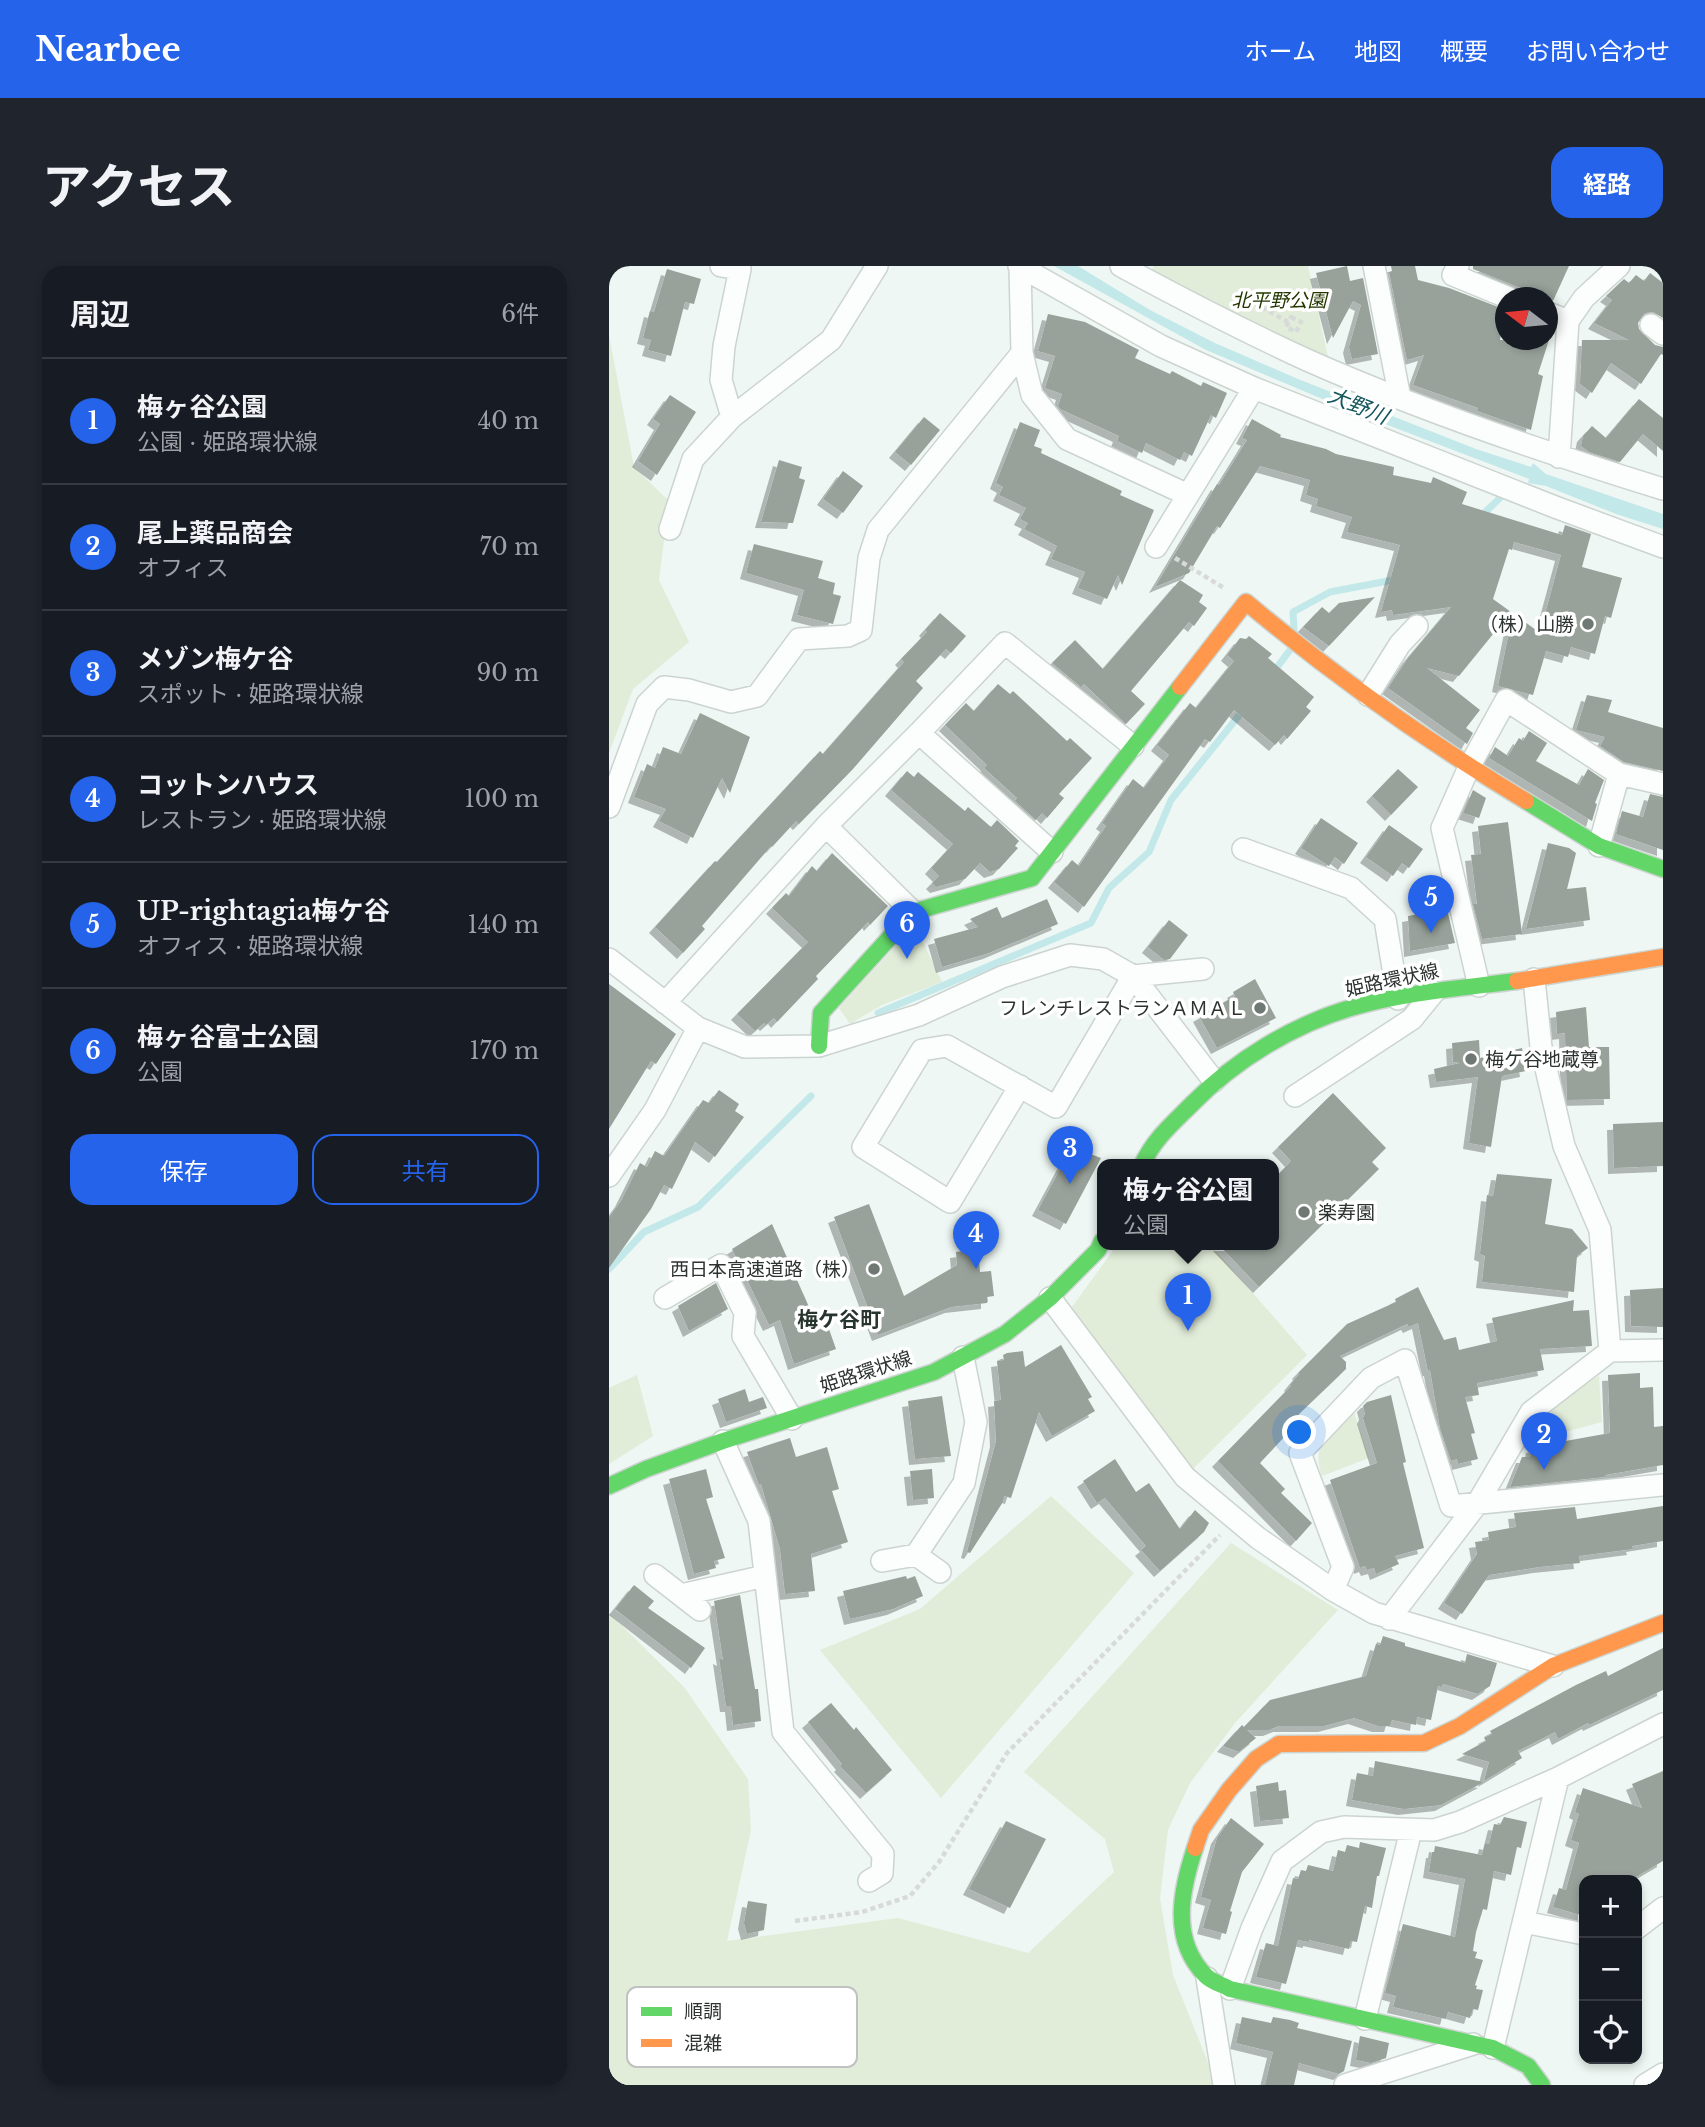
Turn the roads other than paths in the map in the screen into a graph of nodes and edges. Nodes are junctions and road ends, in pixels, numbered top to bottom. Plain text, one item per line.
1 (721, 266) edge
2 (877, 266) edge
3 (1020, 266) edge
4 (1121, 266) edge
5 (1374, 266) edge
6 (1458, 266) edge
7 (1619, 266) edge
8 (1495, 292) edge
9 (1558, 317) edge
10 (1568, 321) junction
11 (1022, 353) junction
12 (1254, 388) junction
13 (1400, 398) junction
14 (732, 417) junction
15 (1559, 457) junction
16 (1663, 489) edge
17 (1188, 495) junction
18 (670, 529) dead end
19 (1156, 547) road end
20 (1663, 547) edge
21 (1416, 626) dead end
22 (1368, 695) junction
23 (919, 733) junction
24 (1133, 746) junction
25 (1469, 767) junction
26 (1619, 774) junction
27 (1663, 784) edge
28 (609, 807) edge
29 (826, 826) junction
30 (1599, 846) junction
31 (1243, 849) dead end
32 (1052, 852) junction
33 (1663, 869) edge
34 (913, 912) junction
35 (1663, 957) edge
36 (609, 959) edge
37 (1203, 969) dead end
38 (1133, 976) junction
39 (1534, 979) junction
40 (1479, 986) junction
41 (1434, 992) junction
42 (1398, 999) junction
43 (665, 1003) junction
44 (698, 1028) junction
45 (819, 1046) junction
46 (1214, 1081) junction
47 (1020, 1086) dead end
48 (1295, 1096) dead end
49 (1145, 1159) edge
50 (609, 1176) edge
51 (1098, 1250) edge
52 (665, 1298) dead end
53 (1050, 1298) junction
54 (1663, 1350) edge
55 (1611, 1352) junction
56 (963, 1357) junction
57 (792, 1419) junction
58 (723, 1441) junction
59 (1663, 1485) edge
60 (609, 1486) edge
61 (1477, 1504) junction
62 (916, 1555) junction
63 (882, 1561) dead end
64 (940, 1572) dead end
65 (655, 1575) dead end
66 (765, 1576) junction
67 (1333, 1590) junction
68 (681, 1595) junction
69 (700, 1611) dead end
70 (1389, 1619) junction
71 (1663, 1623) edge
72 (1553, 1666) junction
73 (1663, 1724) edge
74 (1558, 1778) junction
75 (1411, 1830) junction
76 (869, 1881) dead end
77 (1663, 1908) edge
78 (1524, 1922) junction
79 (1642, 1924) edge
80 (1579, 1933) edge
81 (1207, 1978) junction
82 (1230, 1990) junction
83 (1365, 2019) junction
84 (1485, 2046) junction
85 (1663, 2074) edge
86 (1224, 2085) edge
87 (1345, 2085) edge
88 (1542, 2085) edge
89 (1645, 2085) edge

1 - 14 street
2 - 14 street
3 - 11 street
3 - 12 street
4 - 13 street
5 - 13 street
6 - 8 street
7 - 10 street
9 - 10 street
10 - 15 street
11 - 17 street
11 - 28 street
12 - 17 street
12 - 20 street
13 - 15 street
14 - 18 street
15 - 16 street
17 - 19 street
21 - 22 street
22 - 24 street
22 - 25 street
23 - 24 street
23 - 29 street
23 - 32 street
24 - 32 street
25 - 26 street
25 - 30 street
25 - 40 street
26 - 27 street
26 - 30 street
29 - 34 street
29 - 43 street
30 - 33 street
31 - 42 street
32 - 34 street
34 - 45 street
35 - 39 street, 姫路環状線
36 - 43 street
37 - 38 street
38 - 45 street
38 - 46 street
38 - 47 street
39 - 40 street, 姫路環状線
39 - 55 street
40 - 41 street, 姫路環状線
41 - 42 street, 姫路環状線
41 - 48 street
42 - 46 street, 姫路環状線
43 - 44 street
44 - 45 street
44 - 50 street
46 - 49 street, 姫路環状線
51 - 53 street, 姫路環状線
52 - 57 street
53 - 56 street, 姫路環状線
53 - 67 street
54 - 55 street
55 - 61 street
56 - 57 street, 姫路環状線
56 - 62 street
57 - 58 street, 姫路環状線
58 - 60 street, 姫路環状線
58 - 66 street
59 - 61 street
61 - 67 street
61 - 70 street
62 - 63 street
62 - 64 street
65 - 68 street
66 - 68 street
66 - 76 street
67 - 70 street
68 - 69 street
70 - 72 street
71 - 72 street
72 - 81 street
73 - 74 street
74 - 75 street
74 - 78 street
75 - 82 street
75 - 83 street
77 - 79 street
78 - 80 street
78 - 84 street
81 - 82 street
81 - 86 street
82 - 83 street
83 - 84 street
84 - 87 street
84 - 88 street
85 - 89 street

